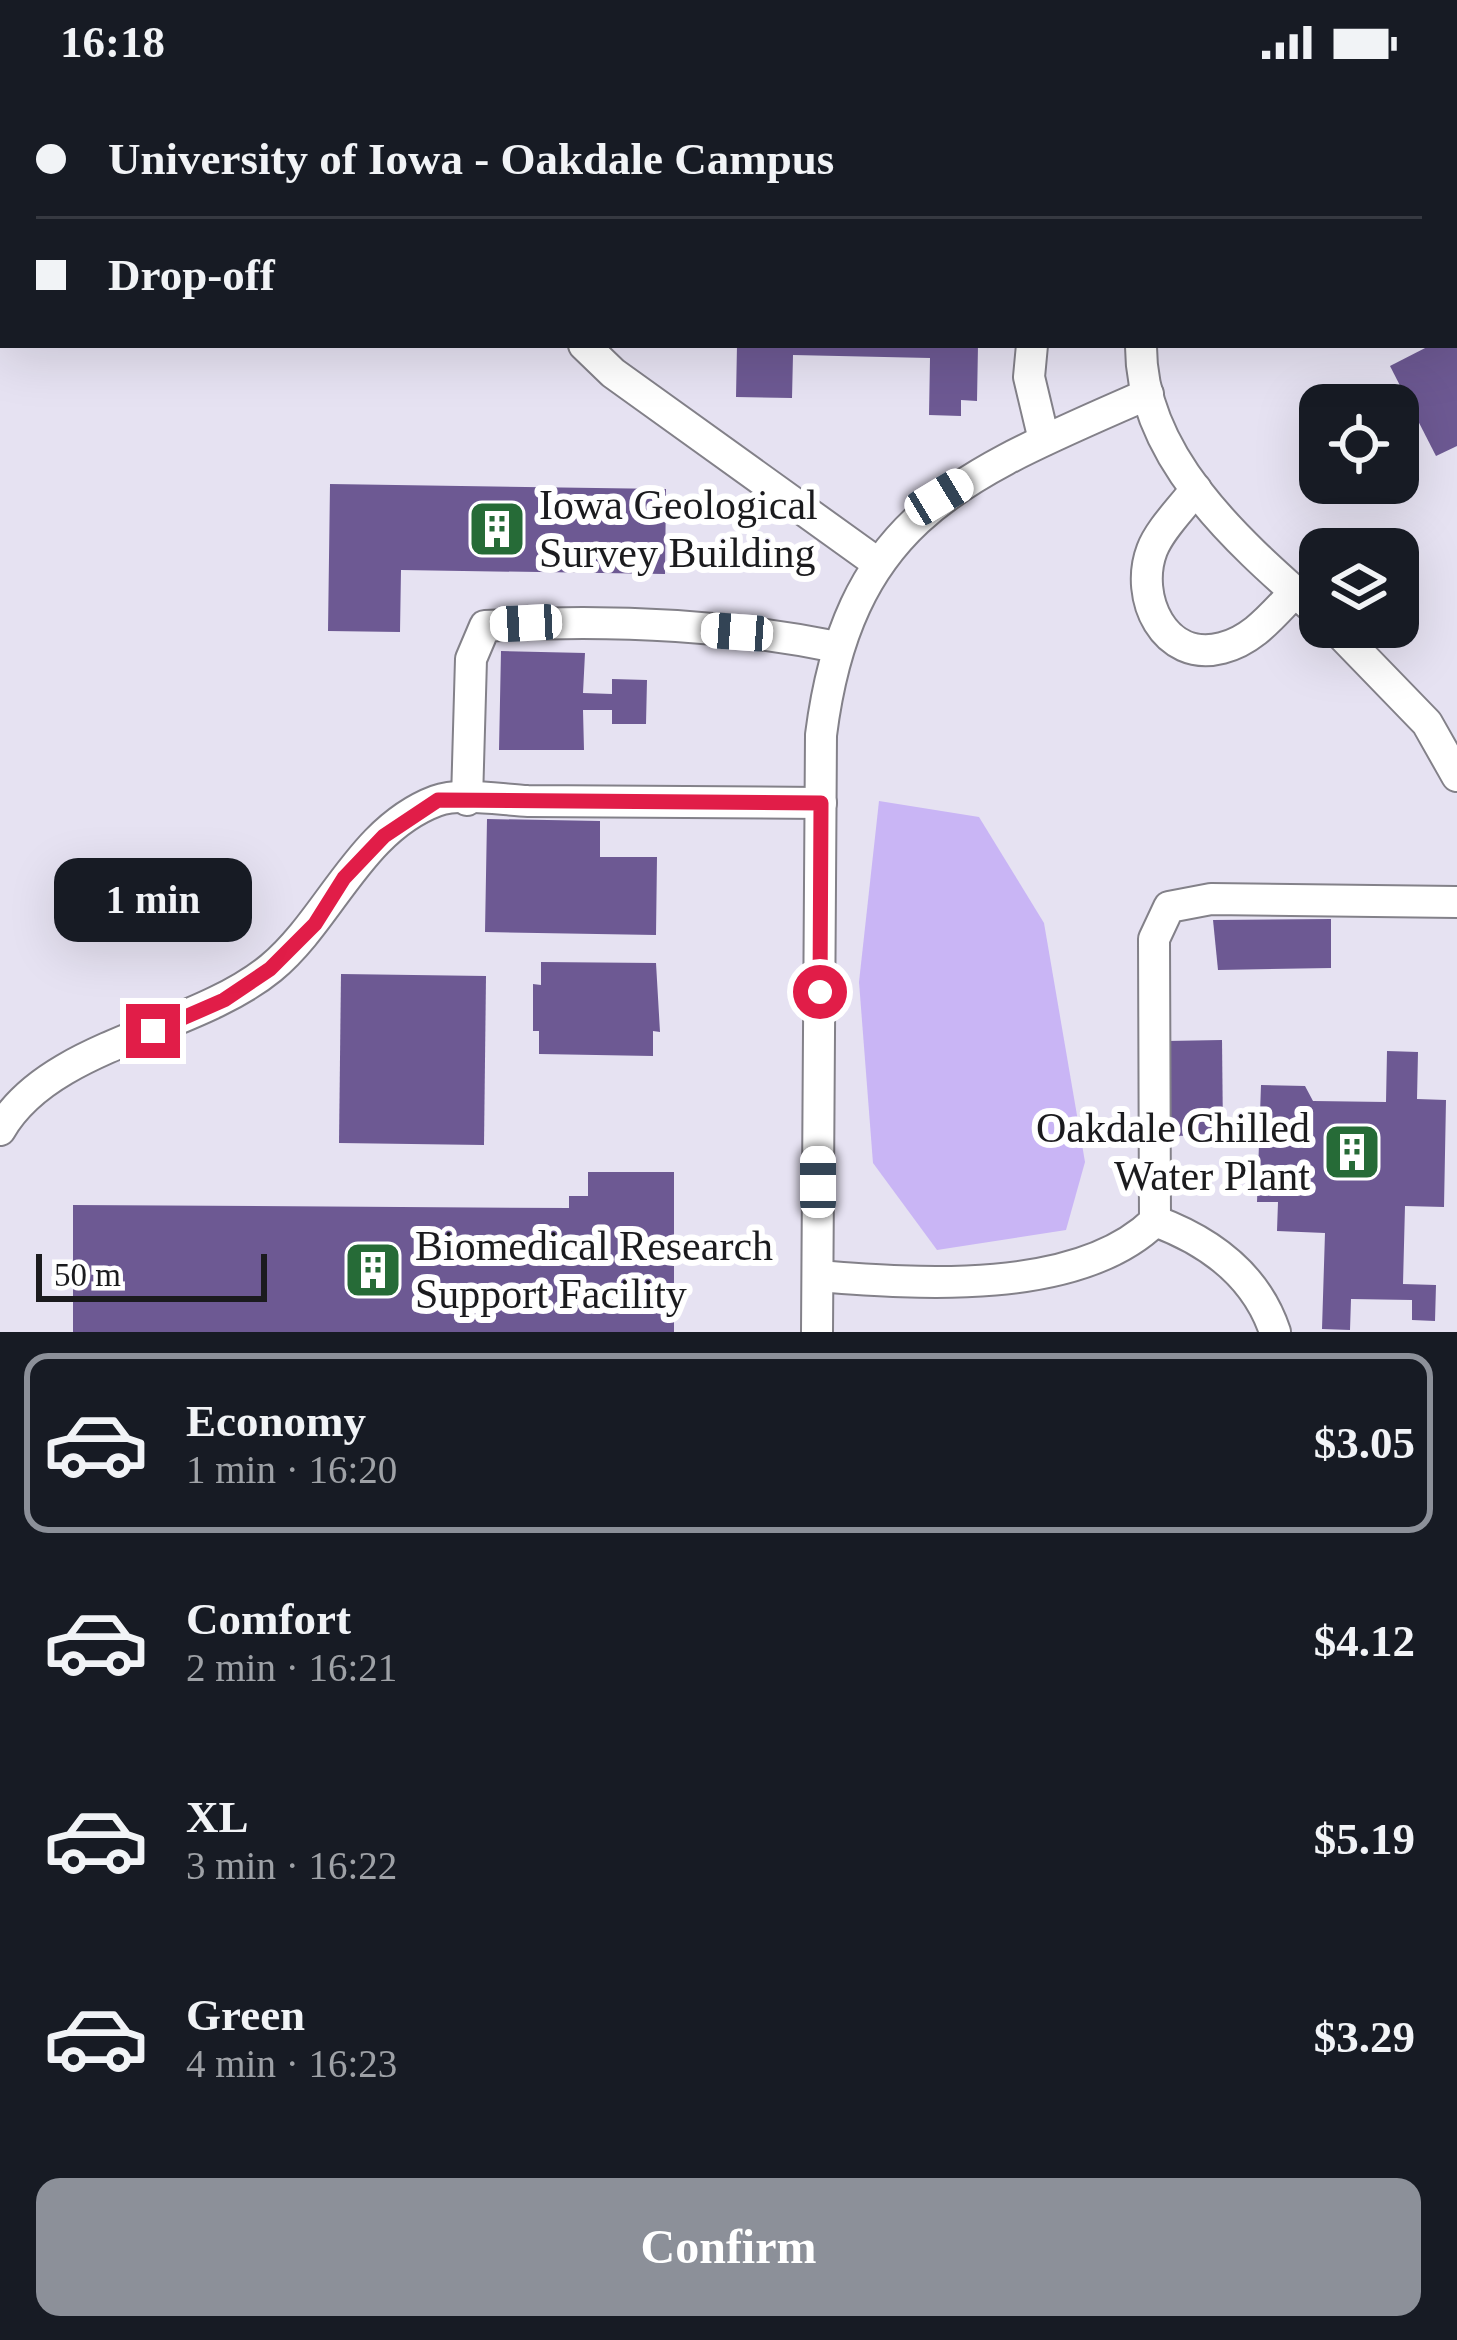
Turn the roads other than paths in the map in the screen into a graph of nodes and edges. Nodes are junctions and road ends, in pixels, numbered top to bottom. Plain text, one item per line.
1 (587, 348) edge
2 (1032, 348) edge
3 (1141, 348) edge
4 (1148, 394) junction
5 (1043, 440) junction
6 (1196, 489) junction
7 (876, 562) junction
8 (1294, 592) junction
9 (1299, 596) edge
10 (837, 647) junction
11 (1354, 648) edge
12 (1457, 776) edge
13 (467, 800) junction
14 (821, 803) junction
15 (1457, 902) edge
16 (0, 1130) edge
17 (1155, 1221) junction
18 (818, 1276) junction
19 (817, 1332) edge
20 (1274, 1332) edge

1 - 7 street
2 - 5 street
3 - 4 street
4 - 5 street
4 - 6 street
5 - 7 street
6 - 8 street
6 - 8 street
7 - 10 street
8 - 9 street
10 - 13 street
10 - 14 street
11 - 12 street
13 - 14 street
13 - 16 street
14 - 18 street
15 - 17 street
17 - 18 street
17 - 20 street
18 - 19 street

